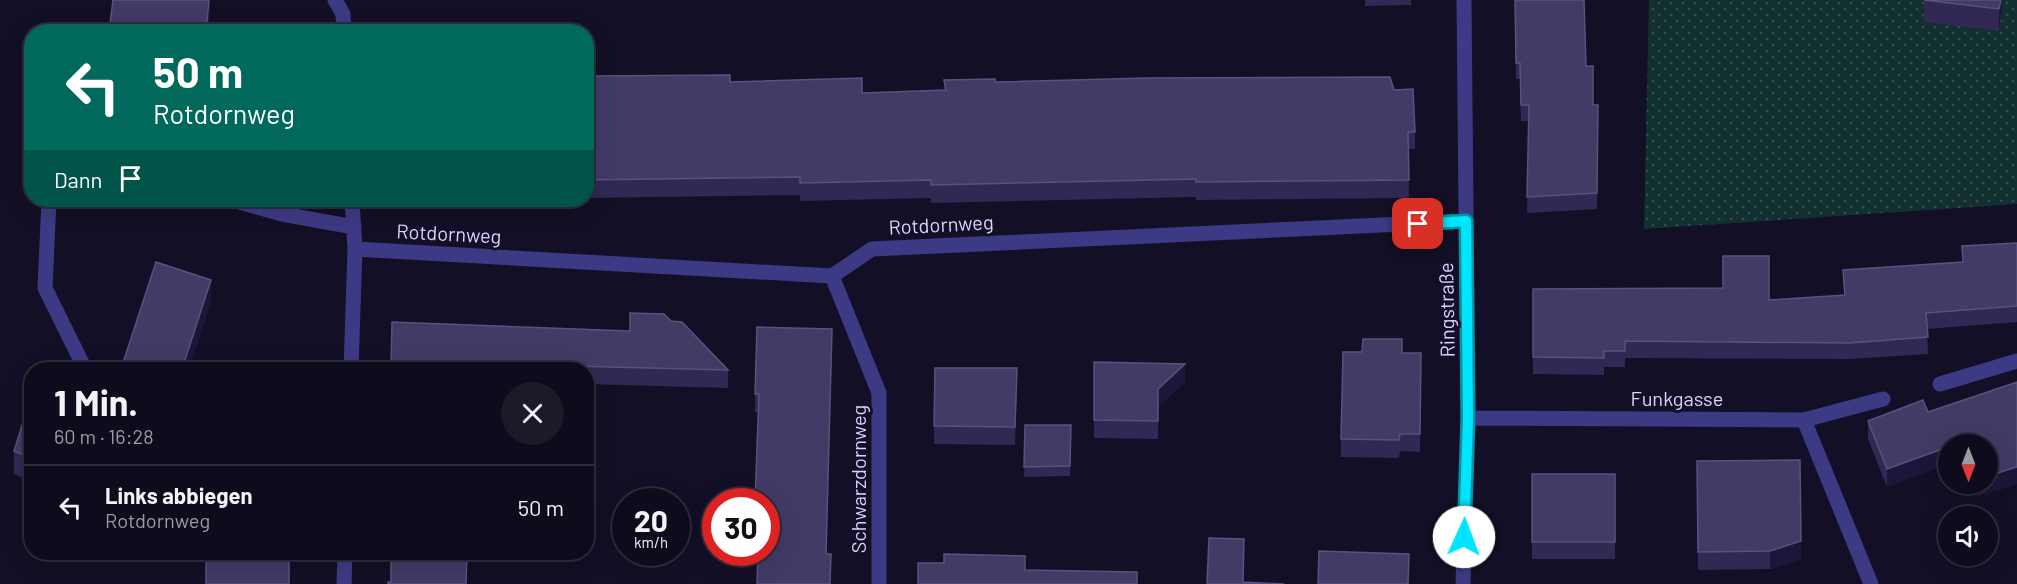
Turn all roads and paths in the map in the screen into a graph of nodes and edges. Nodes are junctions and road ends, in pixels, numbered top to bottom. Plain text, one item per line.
1 (335, 0) edge
2 (1464, 0) edge
3 (344, 24) edge
4 (50, 207) edge
5 (257, 207) edge
6 (353, 207) edge
7 (1466, 221) junction
8 (354, 227) junction
9 (355, 249) junction
10 (832, 276) junction
11 (2017, 361) edge
12 (82, 362) edge
13 (351, 362) edge
14 (1940, 384) dead end
15 (1883, 399) dead end
16 (1468, 418) junction
17 (1804, 420) junction
18 (345, 560) edge
19 (344, 584) edge
20 (879, 584) edge
21 (1463, 584) edge
22 (1871, 584) edge

1 - 3 street
2 - 7 street, Ringstraße
4 - 12 street
5 - 8 street
6 - 8 street
7 - 10 street, Rotdornweg
7 - 16 street, Ringstraße
8 - 9 street
9 - 10 street, Rotdornweg
9 - 13 street
10 - 20 street, Schwarzdornweg
11 - 14 street
15 - 17 street, Funkgasse
16 - 17 street, Funkgasse
16 - 21 street, Ringstraße
17 - 22 street
18 - 19 street

